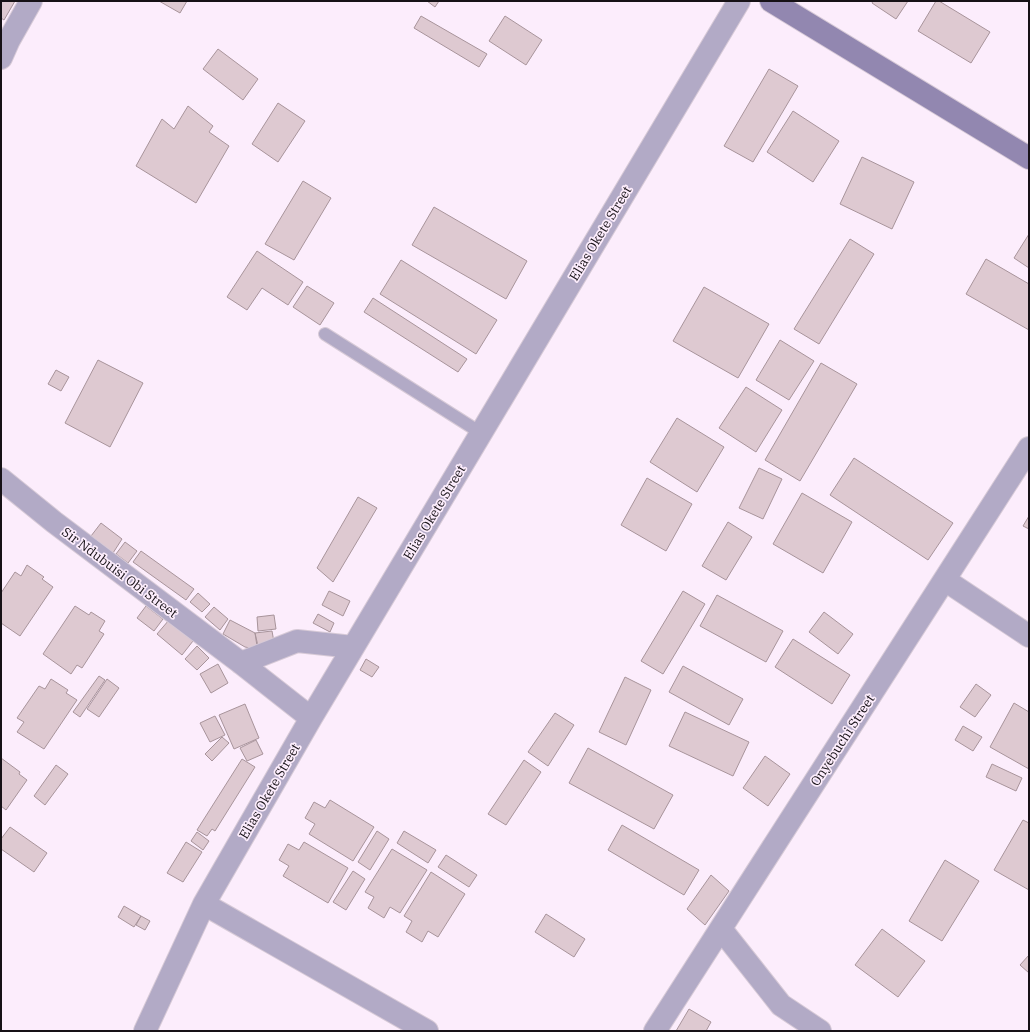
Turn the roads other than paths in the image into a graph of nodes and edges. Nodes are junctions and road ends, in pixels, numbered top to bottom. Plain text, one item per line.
1 (31, 1) edge
2 (739, 1) edge
3 (771, 1) edge
4 (1, 58) edge
5 (1029, 158) edge
6 (325, 334) dead end
7 (481, 433) junction
8 (1029, 448) edge
9 (1, 479) edge
10 (945, 580) junction
11 (1029, 636) edge
12 (353, 648) junction
13 (242, 662) junction
14 (311, 718) junction
15 (204, 904) junction
16 (721, 928) junction
17 (145, 1031) edge
18 (427, 1031) edge
19 (655, 1031) edge
20 (820, 1031) edge

1 - 4 street
2 - 7 street, Elias Okete Street
3 - 5 street
6 - 7 lane
7 - 12 street, Elias Okete Street
8 - 10 street, Onyebuchi Street
9 - 13 street, Sir Ndubuisi Obi Street
10 - 11 street
10 - 16 street, Onyebuchi Street
12 - 13 street
12 - 14 street, Elias Okete Street
13 - 14 street, Sir Ndubuisi Obi Street
14 - 15 street, Elias Okete Street
15 - 17 street, Elias Okete Street
15 - 18 street
16 - 19 street, Onyebuchi Street
16 - 20 street

